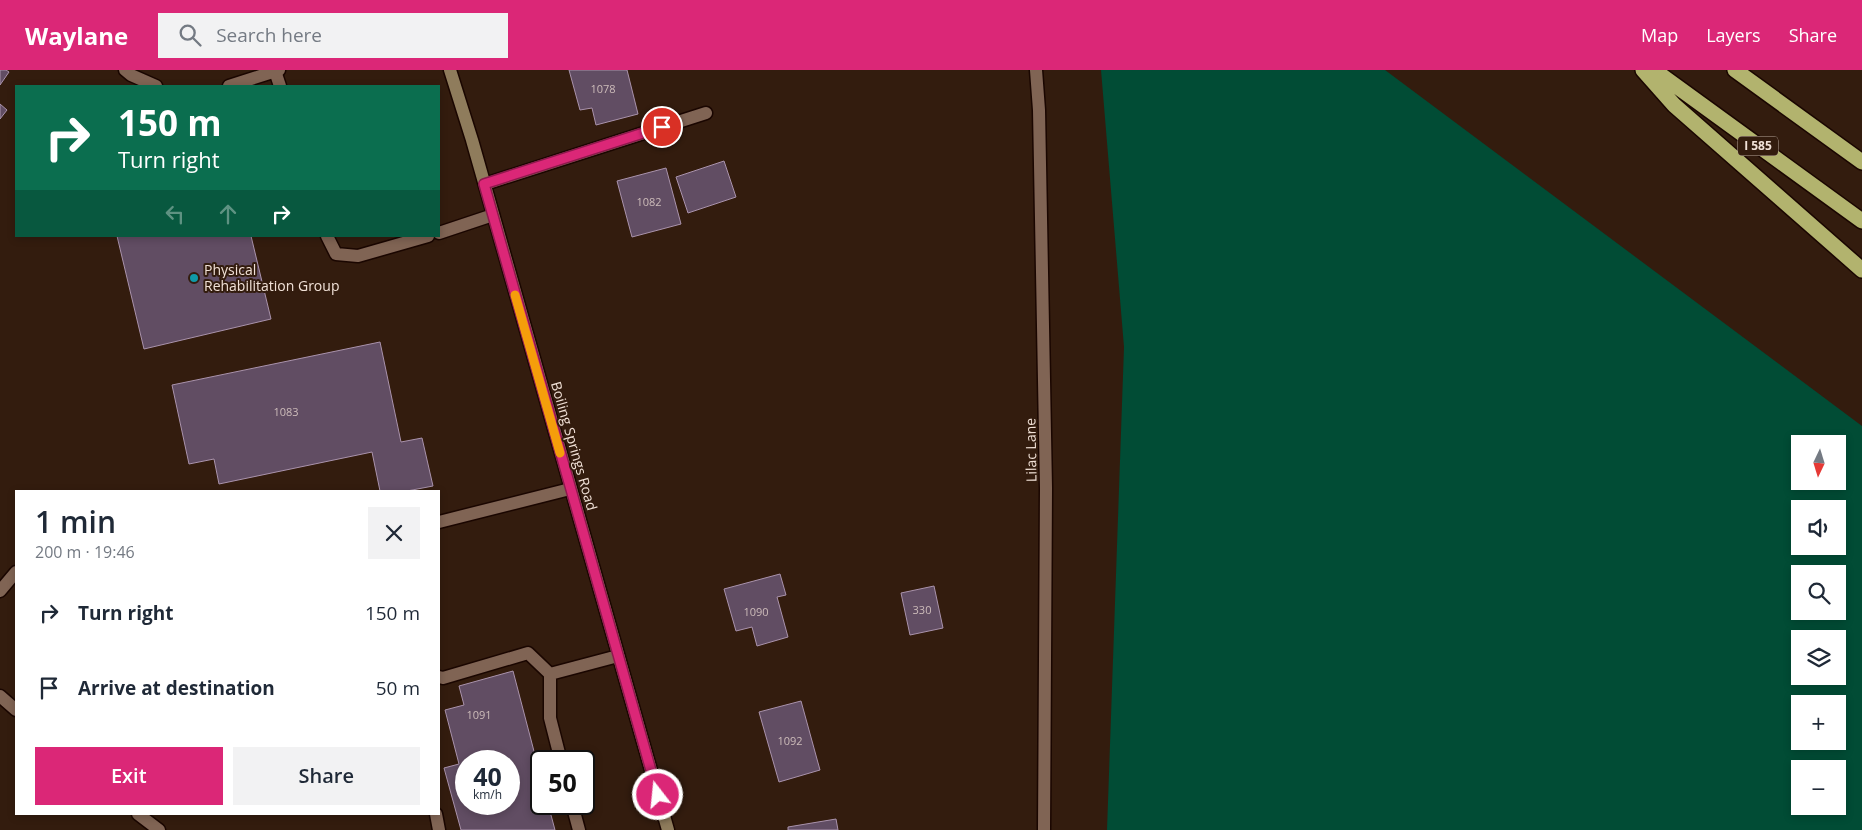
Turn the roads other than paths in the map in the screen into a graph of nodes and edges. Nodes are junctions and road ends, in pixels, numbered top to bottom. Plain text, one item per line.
1 (125, 70) edge
2 (450, 70) edge
3 (1036, 70) edge
4 (1643, 70) edge
5 (1654, 70) edge
6 (1735, 70) edge
7 (277, 71) edge
8 (154, 85) edge
9 (232, 85) edge
10 (280, 85) edge
11 (706, 113) dead end
12 (1814, 127) junction
13 (1862, 151) edge
14 (1862, 162) edge
15 (484, 184) junction
16 (493, 215) junction
17 (1862, 221) edge
18 (440, 233) edge
19 (328, 237) edge
20 (424, 237) edge
21 (1862, 270) edge
22 (570, 488) junction
23 (440, 522) edge
24 (15, 573) edge
25 (0, 590) edge
26 (618, 656) junction
27 (550, 674) junction
28 (440, 677) edge
29 (0, 696) edge
30 (15, 709) edge
31 (558, 750) edge
32 (139, 815) edge
33 (436, 815) edge
34 (575, 815) edge
35 (159, 830) edge
36 (440, 830) edge
37 (579, 830) edge
38 (668, 830) edge
39 (1044, 830) edge

1 - 8 street
2 - 15 main road, Boiling Springs Road
3 - 39 street, Lilac Lane
4 - 21 highway
5 - 17 highway, I 585
6 - 12 highway
7 - 9 street
7 - 10 street
11 - 15 street
12 - 13 highway
12 - 14 highway
15 - 16 main road, Boiling Springs Road
16 - 18 street
16 - 22 main road, Boiling Springs Road
19 - 20 street
22 - 23 street
22 - 26 main road, Boiling Springs Road
24 - 25 street
26 - 27 street
26 - 38 main road, Boiling Springs Road
27 - 28 street
27 - 31 street
29 - 30 street
32 - 35 street
33 - 36 street
34 - 37 street

